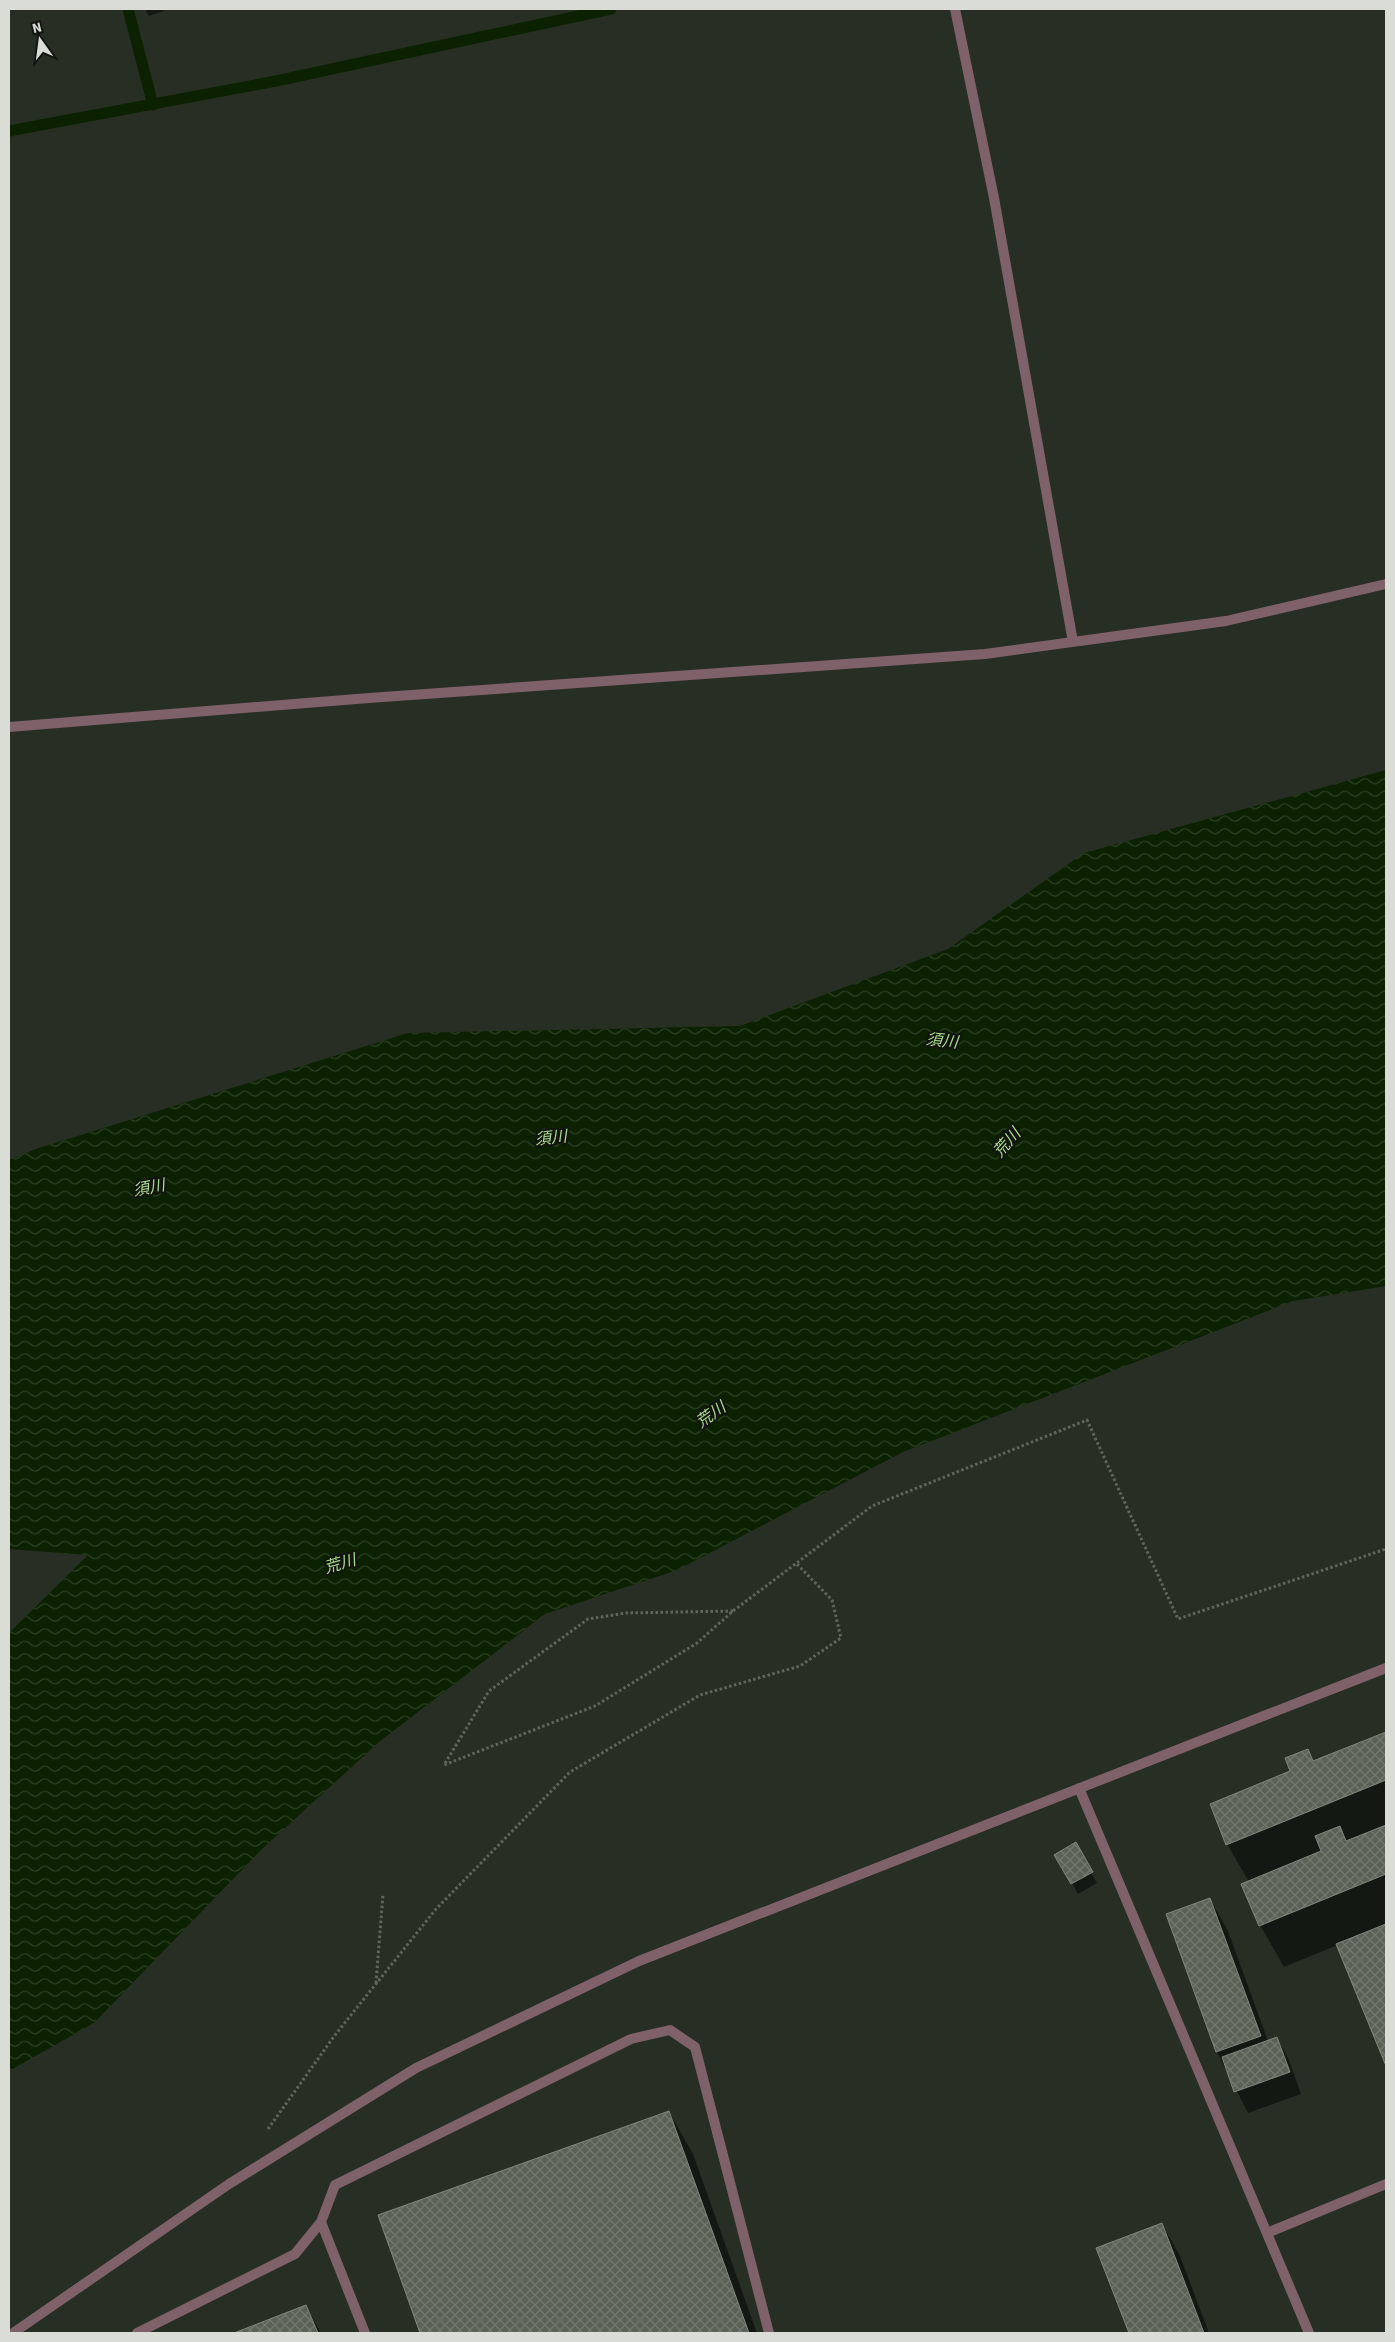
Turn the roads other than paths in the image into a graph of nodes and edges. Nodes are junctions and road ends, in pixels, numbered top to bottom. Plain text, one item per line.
1 (955, 9) edge
2 (1386, 584) edge
3 (1073, 642) junction
4 (9, 727) edge
5 (1386, 1668) edge
6 (1079, 1788) junction
7 (1386, 2184) edge
8 (321, 2222) junction
9 (1266, 2233) junction
10 (13, 2333) edge
11 (137, 2333) edge
12 (364, 2333) edge
13 (769, 2333) edge
14 (1309, 2333) edge

1 - 3 street
2 - 3 street
3 - 4 street
5 - 6 street
6 - 9 street
6 - 10 street
7 - 9 street
8 - 11 street
8 - 12 street
8 - 13 street
9 - 14 street

